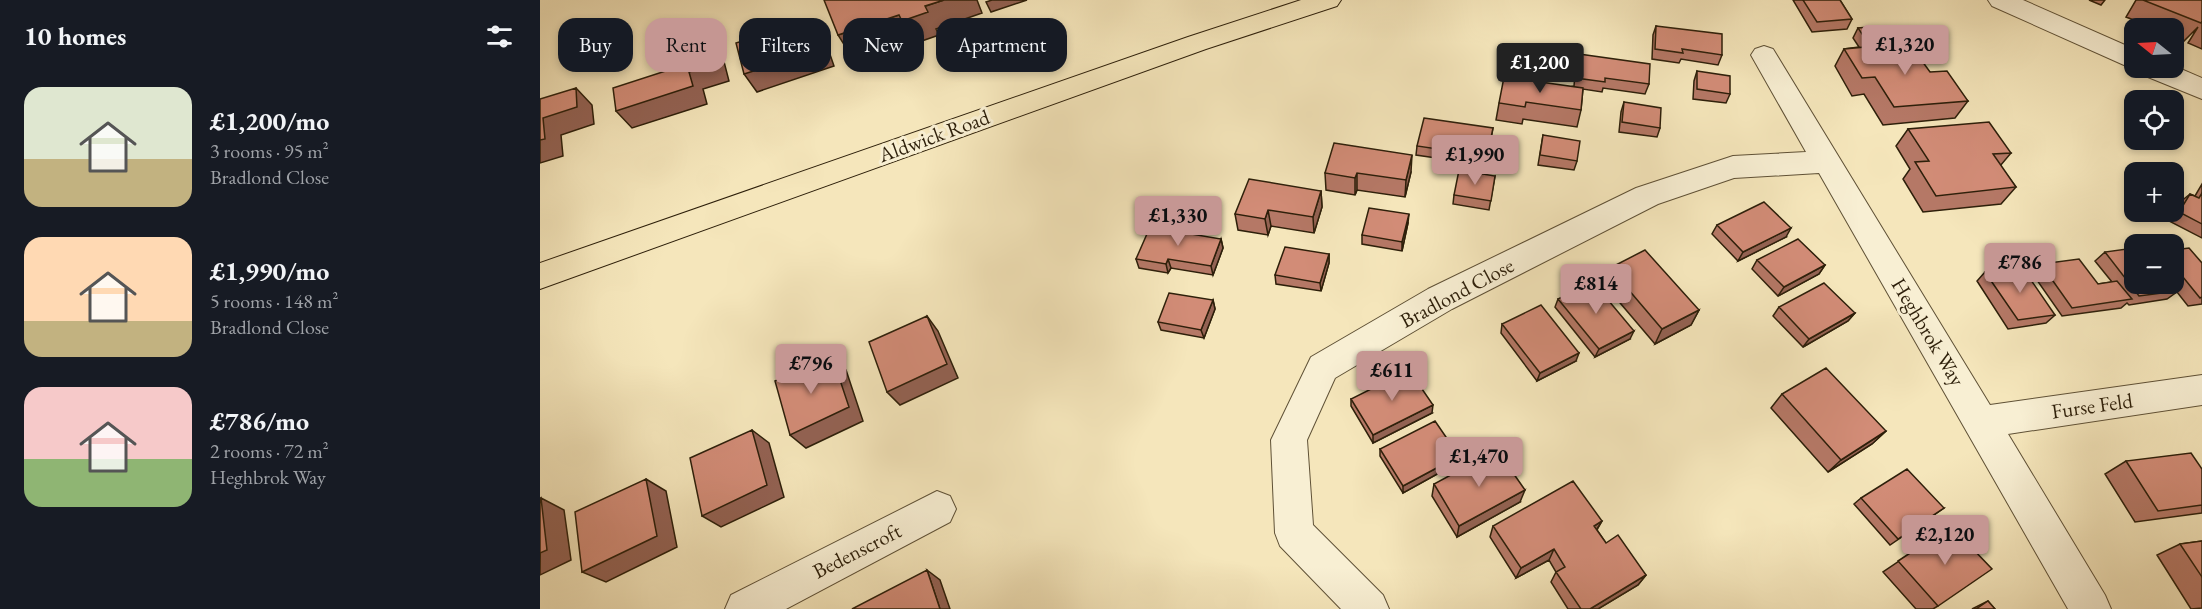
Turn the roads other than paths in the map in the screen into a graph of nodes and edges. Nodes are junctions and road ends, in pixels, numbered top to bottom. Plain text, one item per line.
1 (1328, 0) edge
2 (2001, 0) edge
3 (1764, 55) dead end
4 (2124, 55) edge
5 (2176, 78) edge
6 (2202, 89) edge
7 (1827, 162) junction
8 (540, 276) edge
9 (2202, 390) edge
10 (1982, 422) junction
11 (938, 509) dead end
12 (745, 609) edge
13 (1369, 609) edge
14 (2091, 609) edge

1 - 8 main road, Aldwick Road
2 - 4 street
3 - 7 street, Heghbrok Way
5 - 6 street
7 - 10 street, Heghbrok Way
7 - 13 street, Bradlond Close
9 - 10 street, Furse Feld
10 - 14 street, Heghbrok Way
11 - 12 street, Bedenscroft

